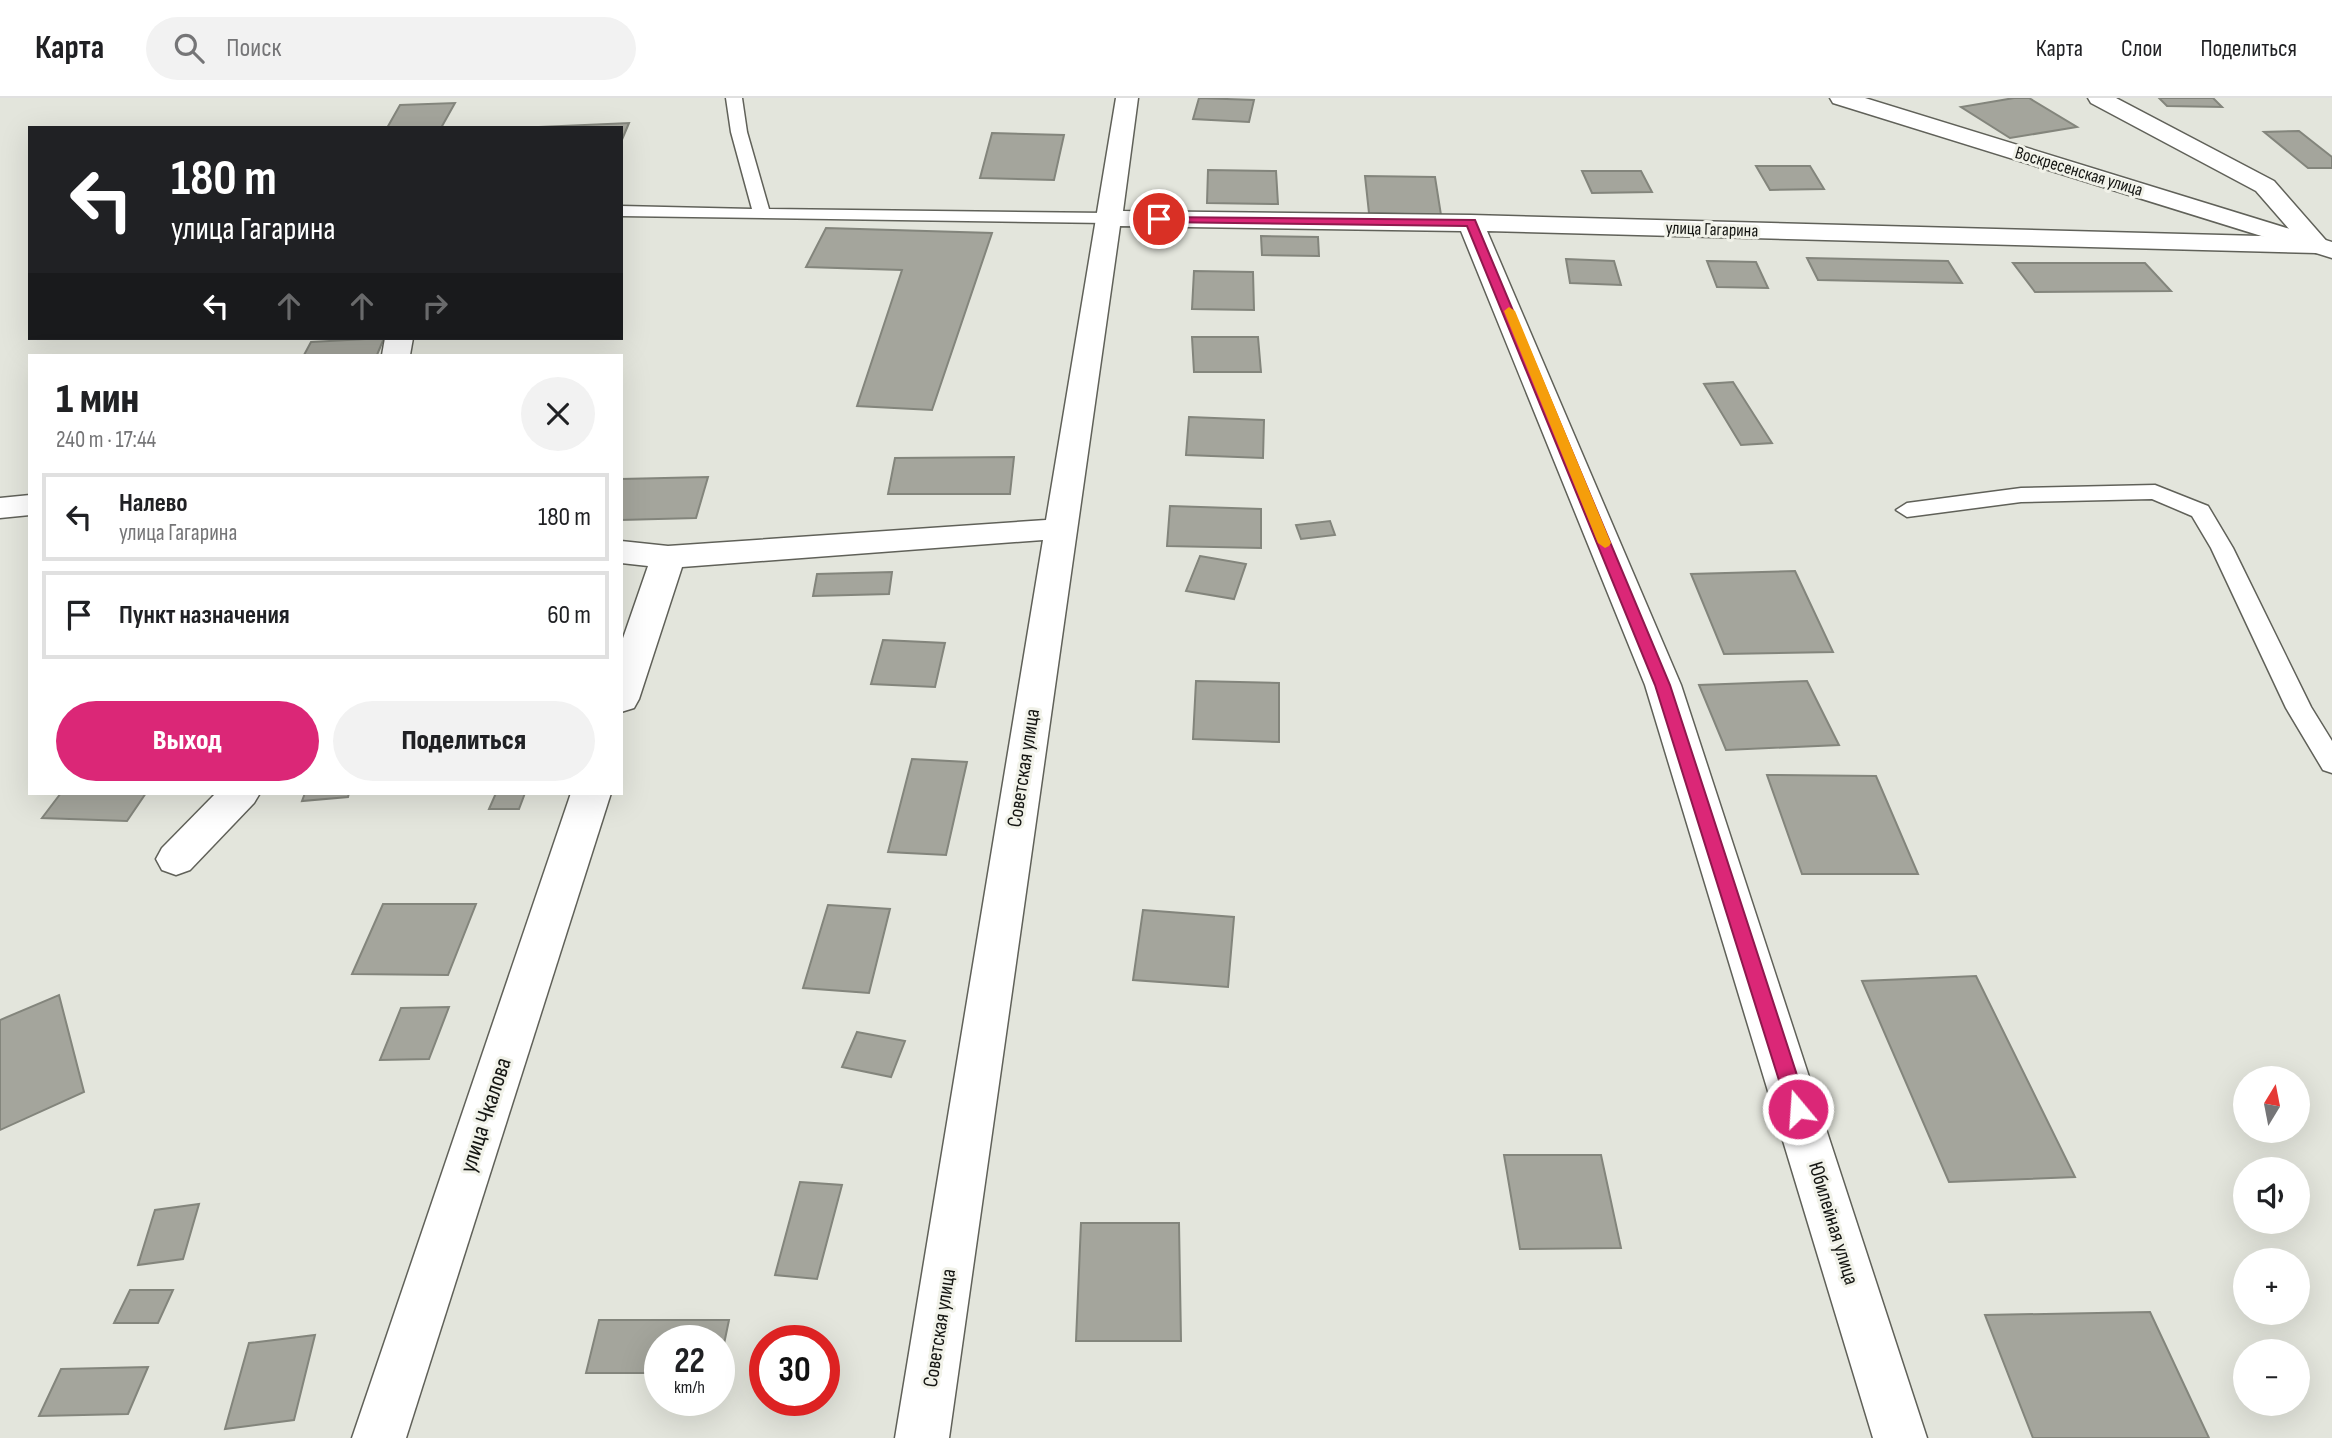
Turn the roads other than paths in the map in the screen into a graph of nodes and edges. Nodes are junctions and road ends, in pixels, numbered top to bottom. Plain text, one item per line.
1 (734, 98) edge
2 (1127, 98) edge
3 (1841, 98) edge
4 (2099, 98) edge
5 (623, 211) edge
6 (762, 214) junction
7 (1107, 218) junction
8 (1471, 223) junction
9 (2327, 247) edge
10 (28, 505) edge
11 (0, 508) edge
12 (1907, 510) dead end
13 (1059, 529) junction
14 (623, 552) edge
15 (668, 557) junction
16 (623, 693) edge
17 (2332, 763) edge
18 (238, 795) edge
19 (589, 795) edge
20 (176, 859) dead end
21 (379, 1438) edge
22 (922, 1438) edge
23 (1900, 1438) edge

1 - 6 lane
2 - 7 street, Советская улица
3 - 9 street, Воскресенская улица
4 - 9 street
5 - 6 lane
6 - 7 lane
7 - 8 street, улица Гагарина
7 - 13 street, Советская улица
8 - 9 street, улица Гагарина
8 - 23 street, Юбилейная улица
10 - 11 street
12 - 17 lane
13 - 15 street
13 - 22 street, Советская улица
14 - 15 street
15 - 16 street
18 - 20 street
19 - 21 street, улица Чкалова

